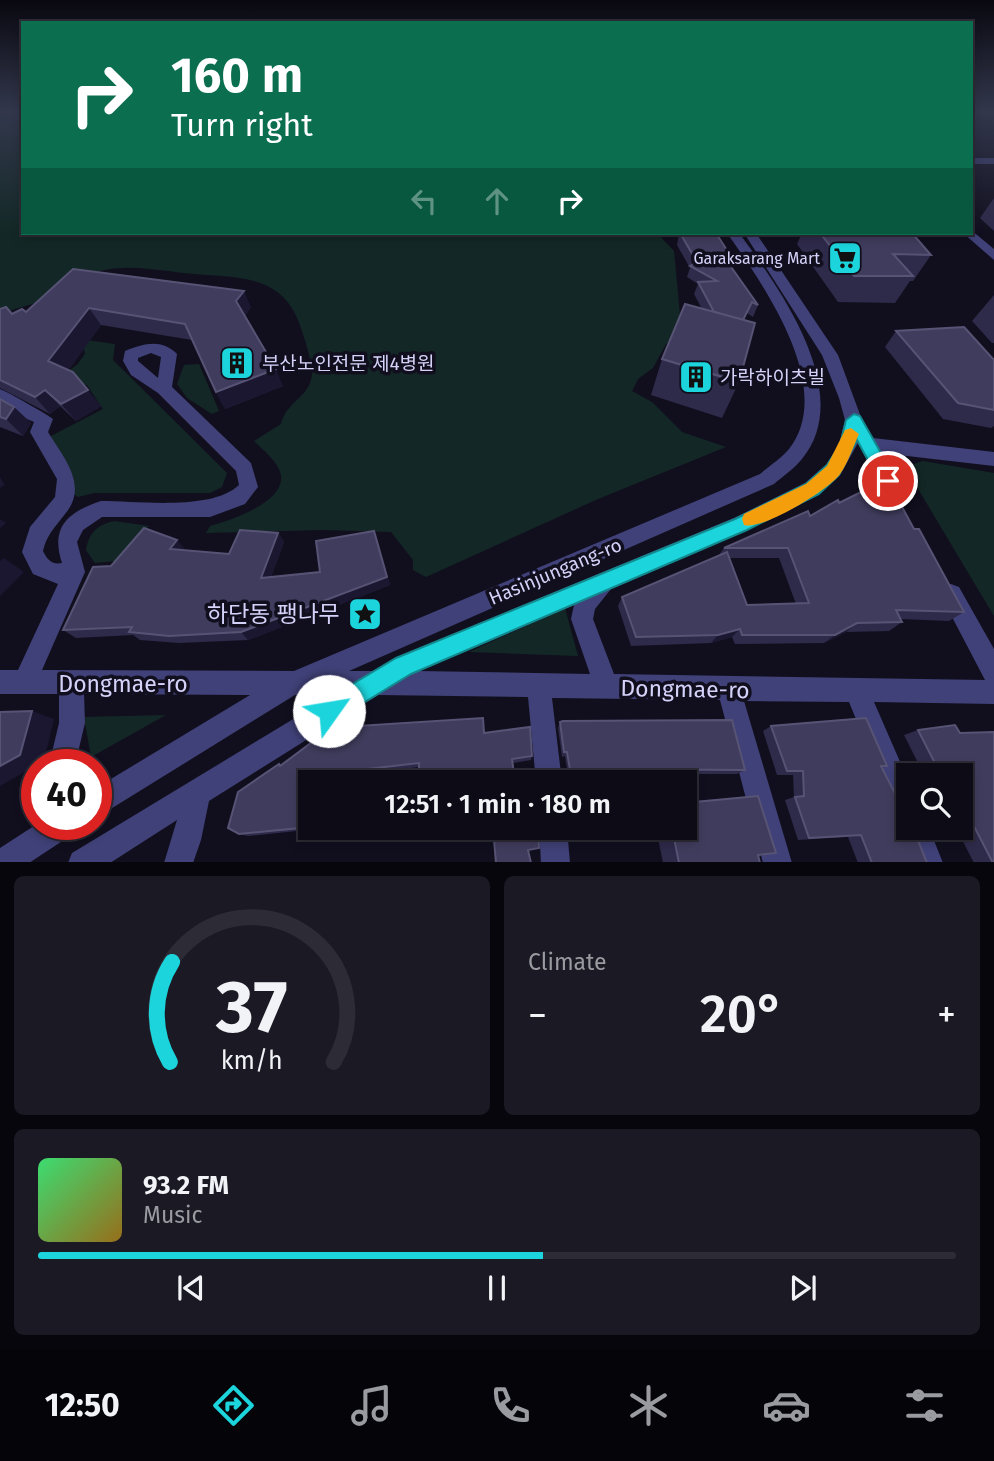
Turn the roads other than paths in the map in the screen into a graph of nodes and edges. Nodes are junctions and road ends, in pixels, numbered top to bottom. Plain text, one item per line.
1 (973, 161) edge
2 (994, 161) edge
3 (734, 235) edge
4 (751, 235) edge
5 (971, 235) edge
6 (994, 256) edge
7 (164, 388) dead end
8 (0, 395) edge
9 (854, 420) junction
10 (867, 444) junction
11 (994, 459) edge
12 (908, 517) edge
13 (74, 572) junction
14 (941, 577) edge
15 (604, 582) junction
16 (994, 673) edge
17 (0, 682) edge
18 (25, 682) junction
19 (375, 683) junction
20 (71, 684) junction
21 (289, 685) junction
22 (539, 688) junction
23 (607, 688) junction
24 (729, 690) junction
25 (857, 691) junction
26 (994, 692) edge
27 (66, 749) edge
28 (548, 770) edge
29 (896, 784) edge
30 (112, 794) edge
31 (191, 796) junction
32 (28, 840) edge
33 (554, 840) edge
34 (920, 840) edge
35 (3, 862) edge
36 (84, 862) edge
37 (178, 862) edge
38 (556, 862) edge
39 (778, 862) edge
40 (929, 862) edge

1 - 2 street
3 - 21 street, Hasinjungang-ro
4 - 9 street
5 - 6 street
7 - 13 street
8 - 13 street
9 - 10 street
9 - 15 street, Hasinjungang-ro
10 - 11 street
10 - 12 street
13 - 18 street
14 - 16 street
15 - 19 street, Hasinjungang-ro
15 - 23 street
17 - 18 street, Dongmae-ro
18 - 20 street, Dongmae-ro
19 - 21 street, Dongmae-ro
19 - 22 street, Dongmae-ro
19 - 31 street, Hasinjungang-ro
20 - 21 street, Dongmae-ro
20 - 27 street
21 - 30 street, Hasinjungang-ro
22 - 23 street, Dongmae-ro
22 - 28 street
23 - 24 street, Dongmae-ro
24 - 25 street, Dongmae-ro
24 - 39 street
25 - 26 street, Dongmae-ro
25 - 29 street
31 - 36 street, Hasinjungang-ro
31 - 37 street
32 - 35 street
33 - 38 street
34 - 40 street

